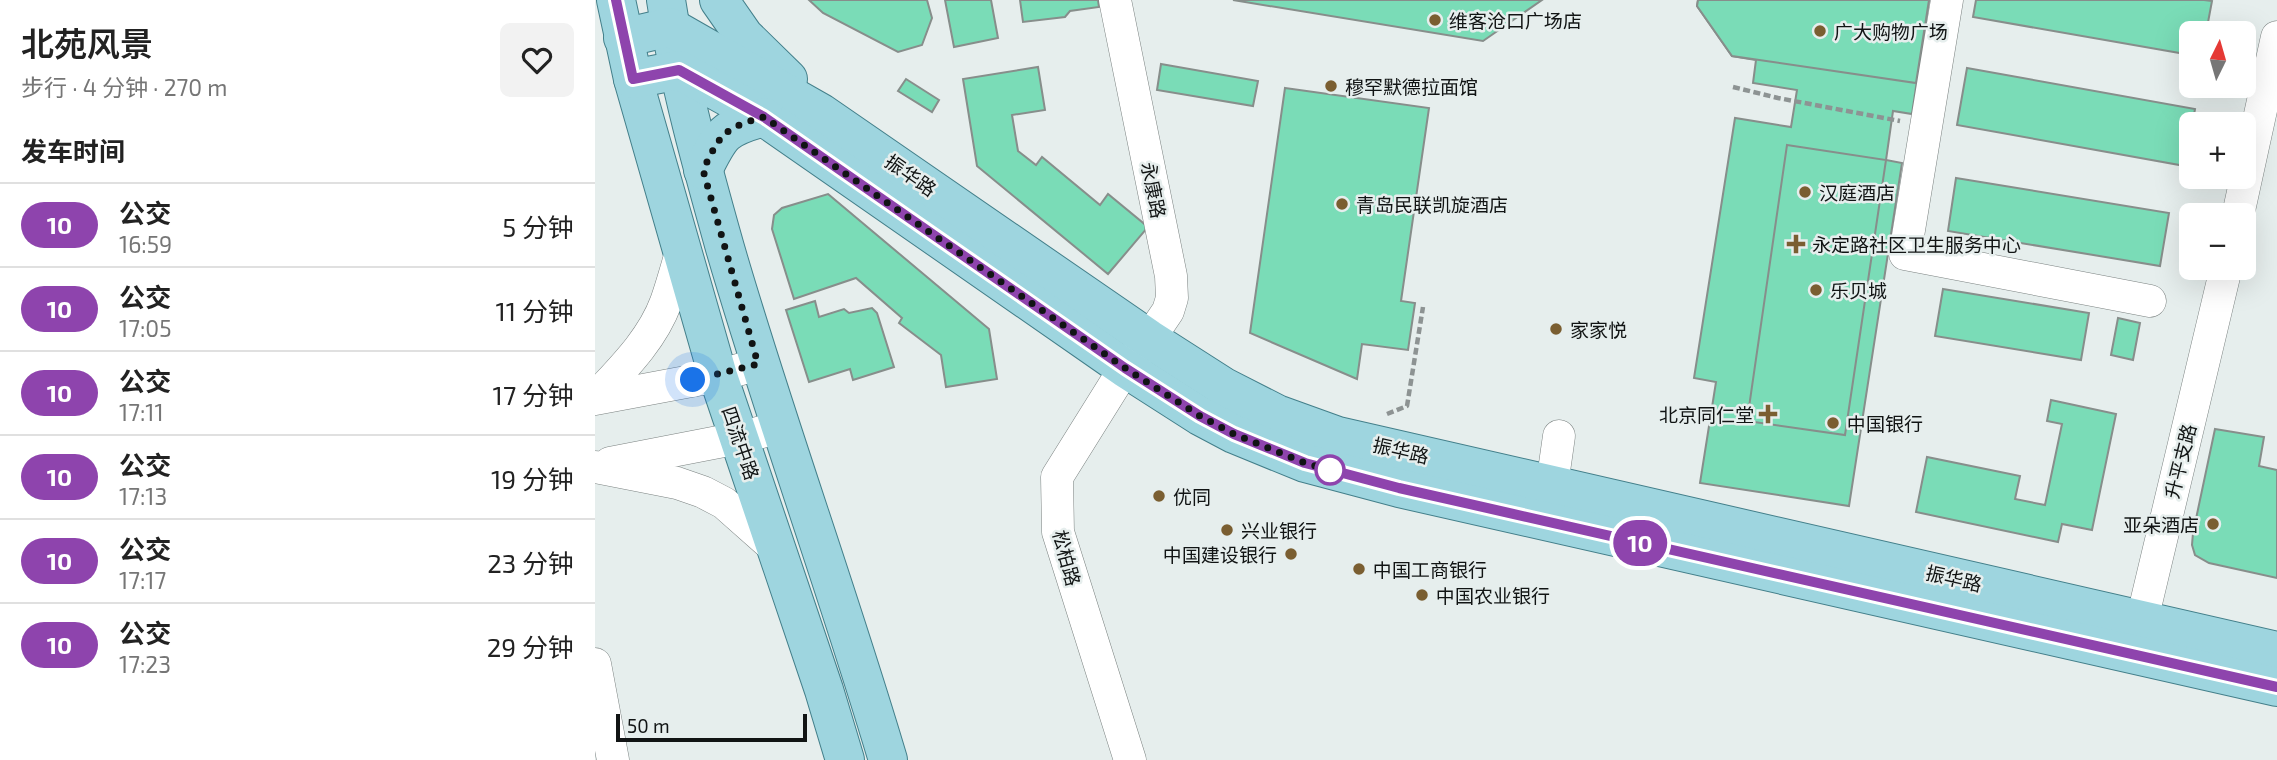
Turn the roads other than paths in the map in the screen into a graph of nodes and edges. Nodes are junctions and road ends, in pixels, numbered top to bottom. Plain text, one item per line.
1 (616, 0) edge
2 (719, 0) edge
3 (1115, 0) edge
4 (1947, 0) edge
5 (668, 13) edge
6 (2277, 37) edge
7 (623, 38) junction
8 (679, 70) junction
9 (633, 79) junction
10 (821, 113) junction
11 (764, 117) junction
12 (703, 170) junction
13 (2241, 203) edge
14 (682, 249) junction
15 (2223, 280) edge
16 (2150, 301) dead end
17 (1149, 339) junction
18 (758, 364) junction
19 (1125, 368) junction
20 (718, 376) junction
21 (595, 399) edge
22 (780, 427) junction
23 (1559, 436) dead end
24 (739, 438) junction
25 (595, 467) edge
26 (1552, 485) junction
27 (776, 548) junction
28 (2138, 638) junction
29 (2277, 651) edge
30 (595, 664) edge
31 (2277, 687) edge
32 (613, 760) edge
33 (845, 760) edge
34 (888, 760) edge
35 (1130, 760) edge

1 - 7 main road, 四流中路
2 - 10 main road
3 - 17 street, 永康路
4 - 16 street
5 - 7 main road
5 - 8 main road
5 - 10 main road, 振华路
6 - 13 street
7 - 9 main road, 四流中路
8 - 9 main road
8 - 11 main road, 振华路
8 - 12 main road
9 - 14 main road, 四流中路
10 - 17 main road, 振华路
11 - 12 main road
11 - 19 main road, 振华路
12 - 18 main road
14 - 20 main road, 四流中路
14 - 21 street
15 - 28 street, 升平支路
17 - 19 street, 永康路
17 - 26 main road, 振华路
18 - 20 street
18 - 22 main road
19 - 28 main road, 振华路
19 - 35 street, 松柏路
20 - 21 street
20 - 24 main road, 四流中路
22 - 24 street
22 - 34 main road
23 - 26 street
24 - 25 street
24 - 27 main road, 四流中路
25 - 27 street
26 - 28 main road, 振华路
27 - 33 main road, 四流中路
28 - 29 main road, 振华路
28 - 31 main road, 振华路
30 - 32 street

